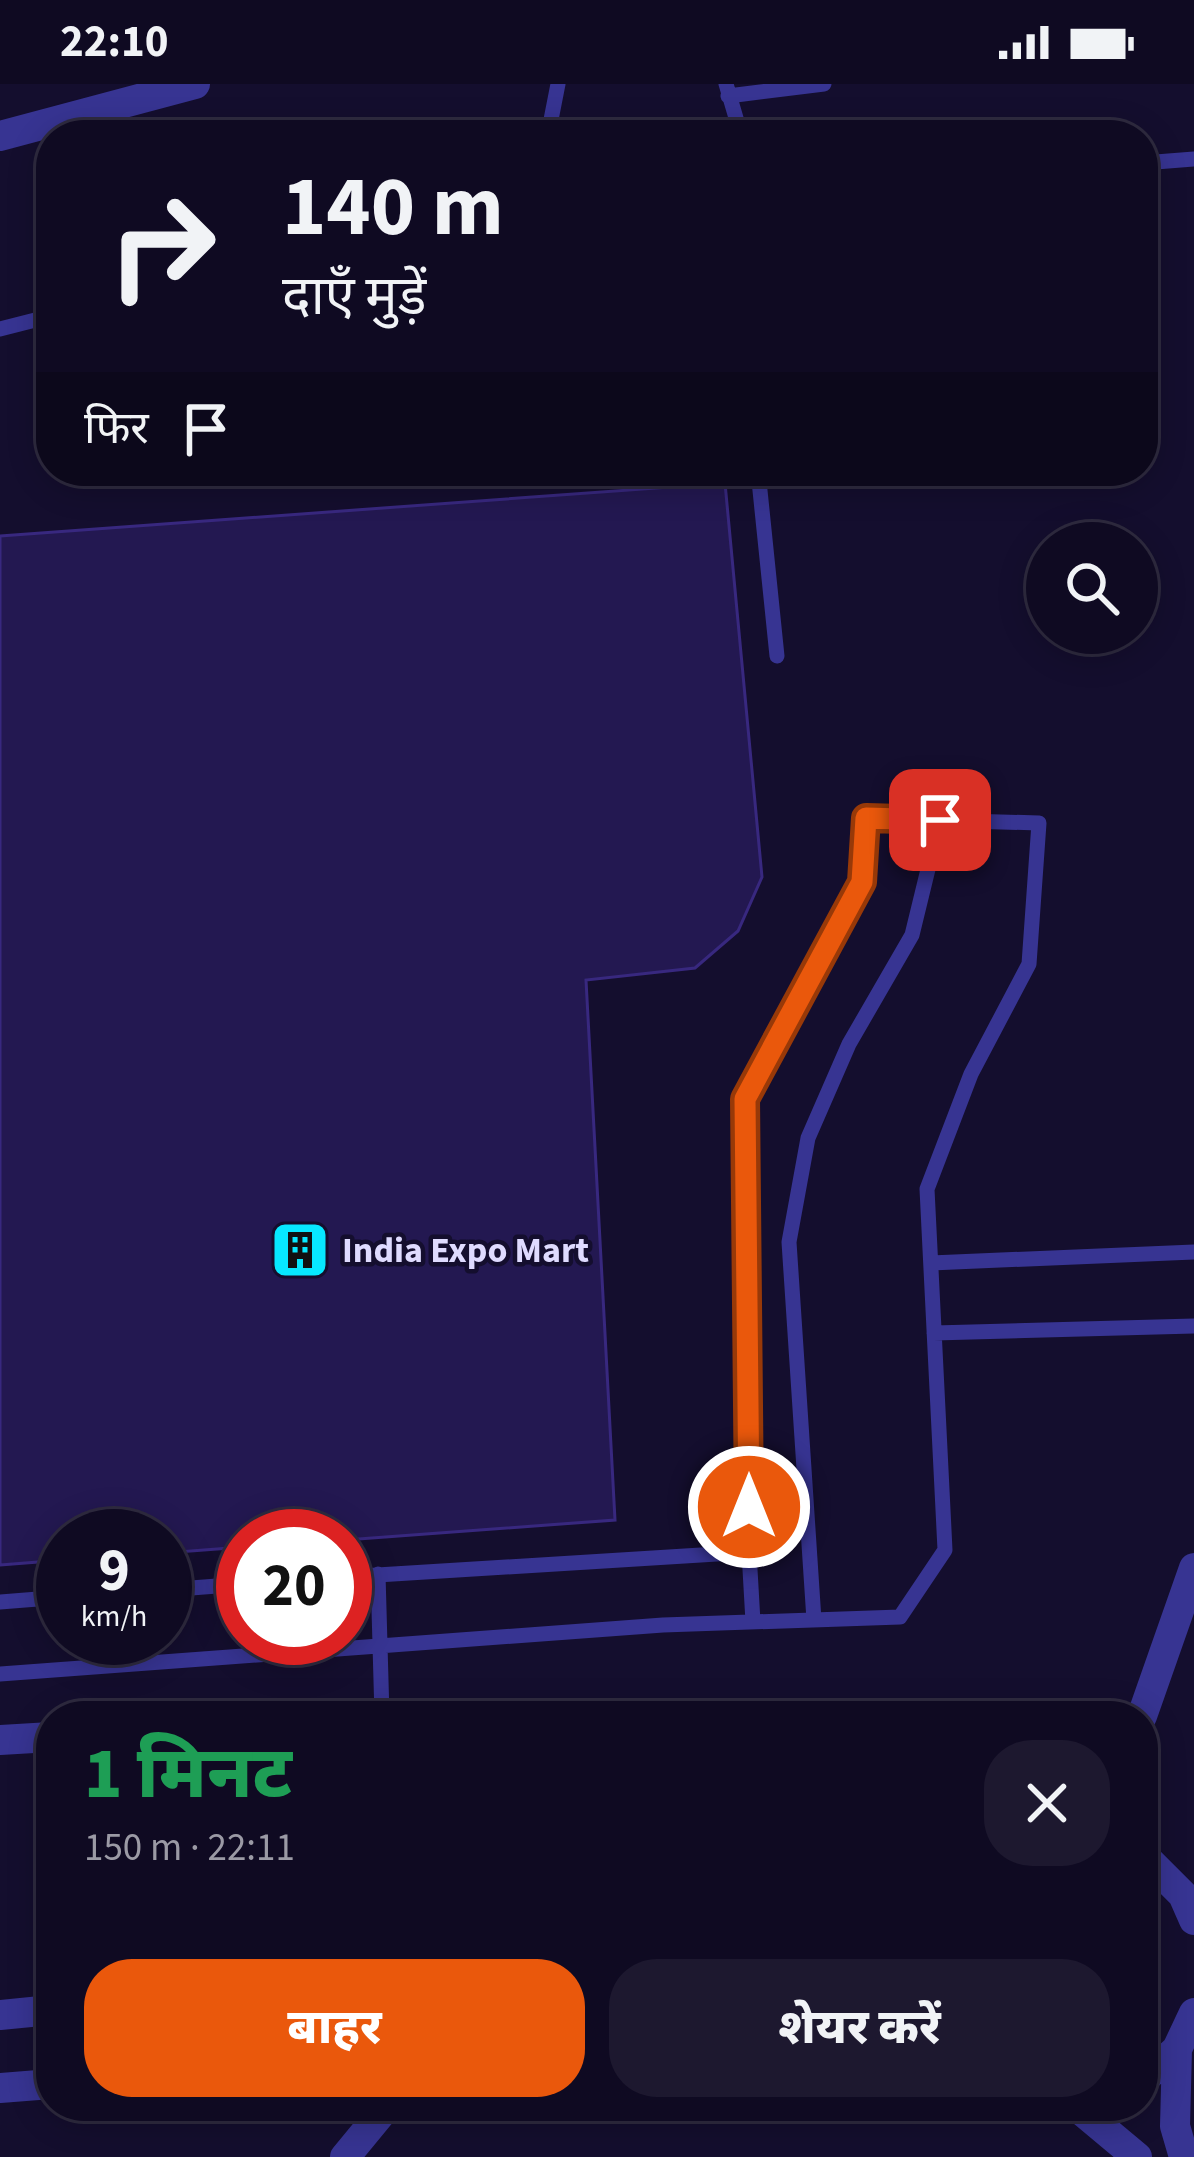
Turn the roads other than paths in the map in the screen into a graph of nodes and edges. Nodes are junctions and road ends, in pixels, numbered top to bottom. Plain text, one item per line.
1 (195, 84) edge
2 (558, 84) edge
3 (824, 84) edge
4 (727, 90) edge
5 (60, 120) edge
6 (551, 120) edge
7 (736, 120) edge
8 (36, 126) edge
9 (0, 136) edge
10 (1194, 159) edge
11 (1158, 162) edge
12 (36, 320) edge
13 (0, 329) edge
14 (760, 486) edge
15 (777, 656) dead end
16 (940, 820) junction
17 (1194, 1252) edge
18 (931, 1263) junction
19 (1194, 1327) edge
20 (934, 1333) junction
21 (749, 1552) junction
22 (1194, 1568) edge
23 (378, 1574) junction
24 (372, 1575) edge
25 (36, 1599) edge
26 (0, 1602) edge
27 (814, 1620) junction
28 (753, 1622) junction
29 (380, 1646) junction
30 (0, 1674) edge
31 (382, 1701) edge
32 (1147, 1701) edge
33 (36, 1738) edge
34 (0, 1740) edge
35 (1158, 1865) edge
36 (1158, 1870) edge
37 (1194, 1881) edge
38 (1194, 1920) edge
39 (36, 2011) edge
40 (0, 2015) edge
41 (1188, 2028) edge
42 (1158, 2063) edge
43 (36, 2085) edge
44 (0, 2088) edge
45 (375, 2121) edge
46 (1093, 2121) edge
47 (345, 2157) edge
48 (1136, 2157) edge
49 (1184, 2157) edge

1 - 5 street
2 - 6 lane
3 - 4 lane
4 - 7 lane
8 - 9 street
10 - 11 lane
12 - 13 lane
14 - 15 lane
16 - 18 lane
16 - 21 lane
16 - 27 lane
17 - 18 lane
18 - 20 lane
19 - 20 lane
20 - 27 lane
21 - 23 lane
21 - 28 lane
22 - 32 street
23 - 24 lane
23 - 29 lane
25 - 26 lane
27 - 28 lane
28 - 29 lane
29 - 30 lane
29 - 31 lane
33 - 34 street
35 - 37 street
36 - 38 street
39 - 40 street
41 - 42 street
41 - 49 street
43 - 44 street
45 - 47 street
46 - 48 street

